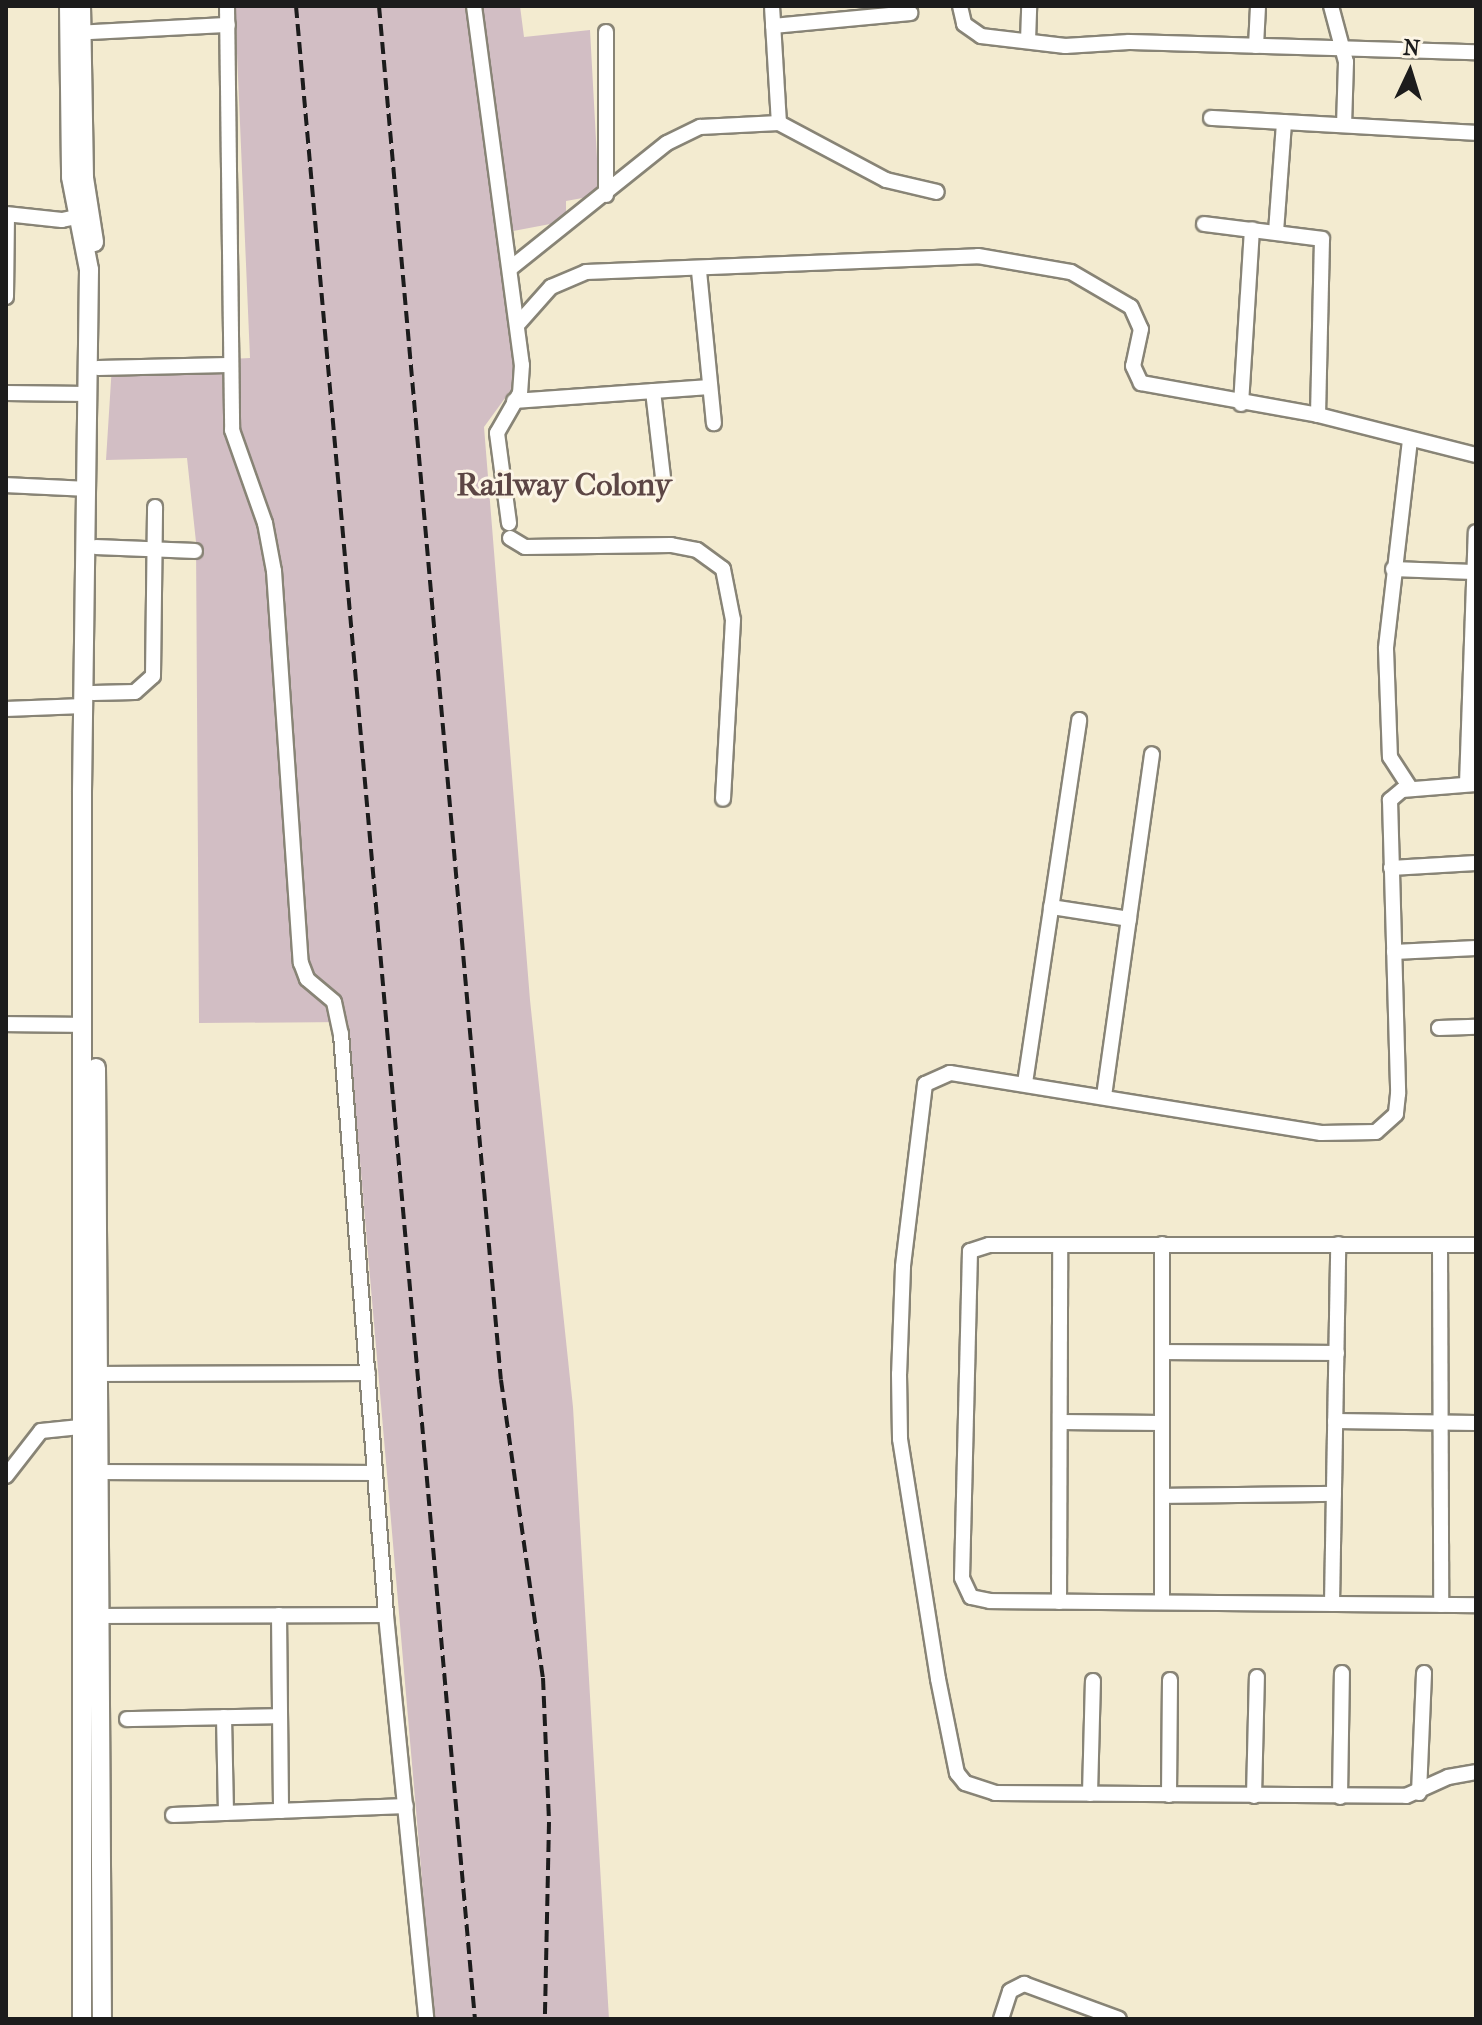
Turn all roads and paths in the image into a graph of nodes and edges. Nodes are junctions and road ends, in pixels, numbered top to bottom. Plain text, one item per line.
1 (69, 6) edge
2 (81, 6) edge
3 (227, 6) edge
4 (474, 6) edge
5 (772, 6) edge
6 (960, 6) edge
7 (1029, 6) edge
8 (1258, 6) edge
9 (1331, 6) edge
10 (910, 13) dead end
11 (228, 25) junction
12 (773, 26) junction
13 (606, 32) dead end
14 (75, 33) junction
15 (1028, 41) junction
16 (1256, 46) junction
17 (1344, 46) junction
18 (1476, 52) edge
19 (1211, 118) dead end
20 (1284, 122) junction
21 (779, 123) junction
22 (1344, 124) junction
23 (1476, 133) edge
24 (937, 192) dead end
25 (606, 195) junction
26 (7, 214) edge
27 (84, 216) junction
28 (1204, 224) dead end
29 (1252, 229) junction
30 (1276, 232) junction
31 (512, 267) junction
32 (699, 271) junction
33 (6, 297) edge
34 (518, 324) junction
35 (228, 365) junction
36 (98, 368) junction
37 (709, 387) junction
38 (653, 391) junction
39 (6, 393) edge
40 (88, 394) junction
41 (514, 401) junction
42 (1241, 404) junction
43 (1318, 415) junction
44 (714, 423) dead end
45 (1410, 440) junction
46 (1476, 455) edge
47 (663, 478) dead end
48 (6, 485) edge
49 (87, 489) junction
50 (155, 507) dead end
51 (1476, 532) edge
52 (96, 547) junction
53 (155, 549) junction
54 (195, 551) dead end
55 (1393, 569) junction
56 (1473, 572) junction
57 (1473, 647) edge
58 (88, 700) junction
59 (6, 709) edge
60 (1079, 720) dead end
61 (1152, 754) dead end
62 (1472, 784) edge
63 (1411, 789) junction
64 (723, 799) dead end
65 (1476, 863) edge
66 (1391, 868) junction
67 (1051, 907) junction
68 (1129, 919) junction
69 (1476, 948) edge
70 (1394, 952) junction
71 (6, 1024) edge
72 (84, 1025) junction
73 (1476, 1027) edge
74 (1439, 1028) dead end
75 (1025, 1083) junction
76 (1104, 1096) junction
77 (1162, 1244) junction
78 (1338, 1244) junction
79 (1060, 1245) junction
80 (1440, 1245) junction
81 (1476, 1245) edge
82 (1162, 1352) junction
83 (1337, 1353) junction
84 (368, 1373) junction
85 (99, 1374) junction
86 (1335, 1421) junction
87 (1060, 1422) junction
88 (1441, 1422) junction
89 (1162, 1423) junction
90 (1476, 1423) edge
91 (80, 1426) junction
92 (99, 1426) junction
93 (99, 1472) junction
94 (375, 1473) junction
95 (6, 1476) edge
96 (1334, 1494) junction
97 (1162, 1496) junction
98 (1059, 1602) junction
99 (1162, 1602) junction
100 (1332, 1604) junction
101 (1441, 1605) junction
102 (1476, 1605) edge
103 (279, 1615) junction
104 (386, 1615) junction
105 (100, 1616) junction
106 (1342, 1673) dead end
107 (1424, 1673) dead end
108 (1257, 1677) dead end
109 (1170, 1680) dead end
110 (1093, 1681) dead end
111 (280, 1716) junction
112 (224, 1717) junction
113 (127, 1719) dead end
114 (1476, 1772) edge
115 (1419, 1793) junction
116 (1090, 1794) junction
117 (1169, 1795) junction
118 (1254, 1796) junction
119 (1340, 1797) junction
120 (406, 1806) junction
121 (281, 1811) junction
122 (226, 1813) junction
123 (173, 1815) dead end
124 (82, 2019) edge
125 (102, 2019) edge
126 (426, 2019) edge
127 (1001, 2019) edge
128 (1119, 2019) edge

1 - 14 main road
2 - 14 main road
3 - 11 street
4 - 31 street
5 - 12 street
6 - 15 street
7 - 15 street
8 - 16 street
9 - 17 street
10 - 12 street
11 - 14 street
11 - 35 street
12 - 21 street
13 - 25 street
14 - 27 main road
15 - 16 street
16 - 17 street
17 - 18 street
17 - 22 street
19 - 20 street
20 - 22 street
20 - 30 street
21 - 24 street
21 - 25 street
22 - 23 street
25 - 31 street
26 - 27 street
26 - 33 street
27 - 36 main road
27 - 40 main road
28 - 29 street
29 - 30 street
29 - 42 street
30 - 43 street
31 - 34 street
32 - 34 street
32 - 37 street
32 - 42 street
34 - 41 street
35 - 36 street
35 - 84 street
36 - 52 main road
37 - 38 street
37 - 44 street
38 - 41 street
38 - 47 street
39 - 40 street
40 - 49 main road
41 - 64 street
42 - 43 street
43 - 45 street
45 - 46 street
45 - 55 street
48 - 49 street
49 - 58 main road
50 - 53 street
51 - 56 street
52 - 53 street
52 - 58 main road
53 - 54 street
53 - 58 street
55 - 56 street
55 - 63 street
56 - 57 street
57 - 62 street
58 - 59 street
58 - 72 main road
58 - 85 main road
60 - 67 street
61 - 68 street
62 - 63 street
63 - 66 street
65 - 66 street
66 - 70 street
67 - 68 street
67 - 75 street
68 - 76 street
69 - 70 street
70 - 76 street
71 - 72 street
72 - 91 main road
73 - 74 street
75 - 76 street
75 - 116 street
77 - 78 street
77 - 79 street
77 - 82 street
78 - 80 street
78 - 83 street
79 - 87 street
79 - 98 street
80 - 81 street
80 - 88 street
82 - 83 street
82 - 89 street
83 - 86 street
84 - 85 street
84 - 94 street
85 - 92 main road
86 - 88 street
86 - 96 street
87 - 89 street
87 - 98 street
88 - 90 street
88 - 101 street
89 - 97 street
91 - 92 street
91 - 95 street
91 - 124 main road
92 - 93 main road
93 - 94 street
93 - 105 main road
94 - 104 street
96 - 97 street
96 - 100 street
97 - 99 street
98 - 99 street
99 - 100 street
100 - 101 street
101 - 102 street
103 - 104 street
103 - 105 street
103 - 111 street
104 - 120 street
105 - 125 main road
106 - 119 street
107 - 115 street
108 - 118 street
109 - 117 street
110 - 116 street
111 - 112 street
111 - 121 street
112 - 113 street
112 - 122 street
114 - 115 street
115 - 119 street
116 - 117 street
117 - 118 street
118 - 119 street
120 - 121 street
120 - 126 street
121 - 122 street
122 - 123 street
127 - 128 street

